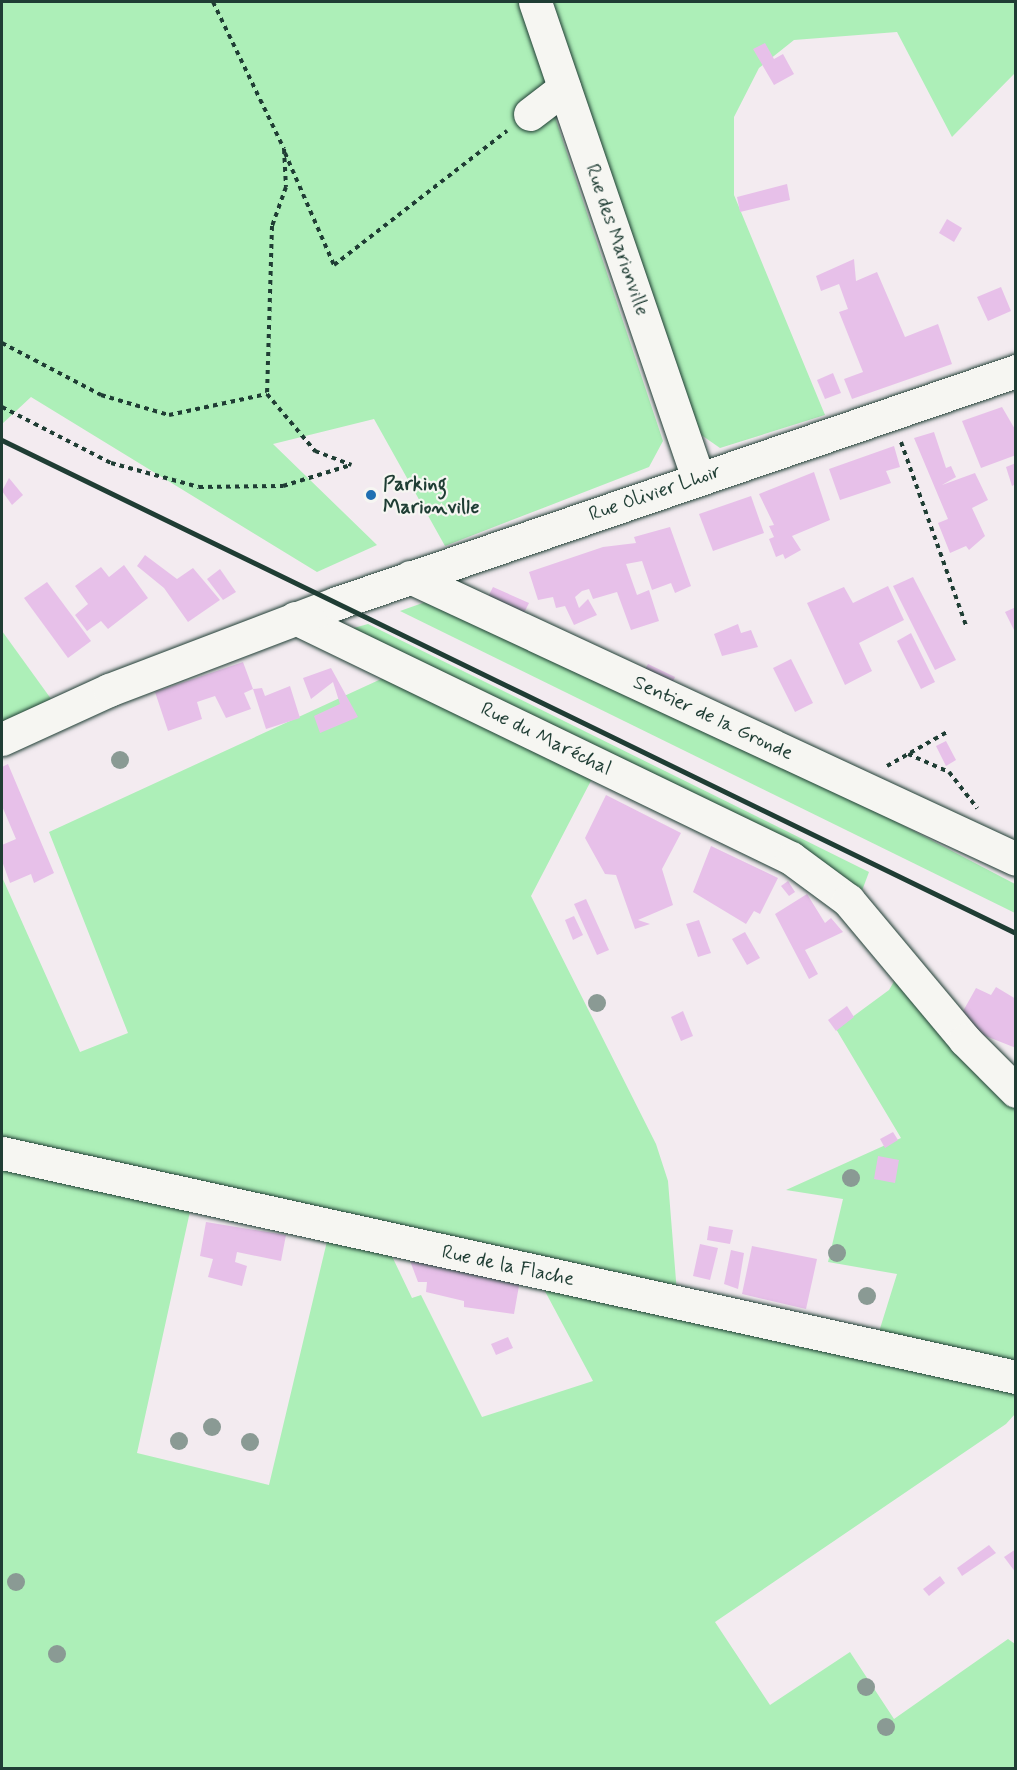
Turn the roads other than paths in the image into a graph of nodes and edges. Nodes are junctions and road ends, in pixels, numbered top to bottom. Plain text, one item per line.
1 (535, 2) edge
2 (564, 88) junction
3 (530, 114) road end
4 (1016, 371) edge
5 (698, 478) junction
6 (410, 577) junction
7 (295, 618) junction
8 (2, 739) edge
9 (1016, 859) edge
10 (1016, 1091) edge
11 (2, 1153) edge
12 (1016, 1377) edge

1 - 2 street, Rue des Marionville
2 - 3 street
2 - 5 street, Rue des Marionville
4 - 5 street, Rue Olivier Lhoir
5 - 6 street, Rue Olivier Lhoir
6 - 7 street, Rue Olivier Lhoir
6 - 9 street, Sentier de la Gronde
7 - 8 street
7 - 10 street, Rue du Maréchal
11 - 12 street, Rue de la Flache

